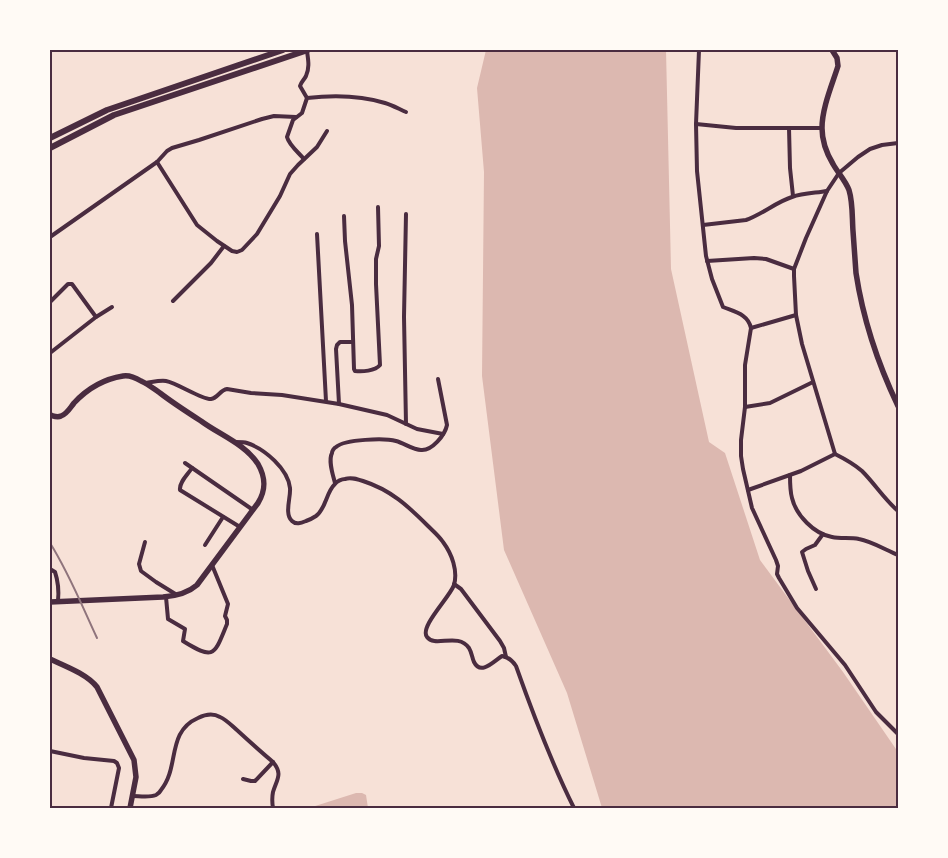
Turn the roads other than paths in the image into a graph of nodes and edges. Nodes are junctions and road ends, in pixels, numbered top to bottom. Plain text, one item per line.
1 (283, 50) edge
2 (307, 50) edge
3 (700, 50) edge
4 (832, 50) edge
5 (307, 98) junction
6 (406, 112) dead end
7 (296, 117) junction
8 (696, 124) junction
9 (789, 128) junction
10 (822, 128) junction
11 (327, 131) dead end
12 (50, 138) edge
13 (898, 143) edge
14 (50, 148) edge
15 (304, 159) junction
16 (157, 162) junction
17 (839, 173) junction
18 (827, 191) junction
19 (794, 196) junction
20 (378, 207) dead end
21 (406, 214) dead end
22 (344, 216) dead end
23 (703, 225) junction
24 (317, 234) dead end
25 (50, 237) edge
26 (224, 246) junction
27 (708, 261) junction
28 (794, 270) junction
29 (173, 301) dead end
30 (50, 302) edge
31 (112, 307) dead end
32 (796, 315) junction
33 (96, 317) junction
34 (751, 328) junction
35 (353, 342) junction
36 (50, 353) edge
37 (438, 379) dead end
38 (813, 382) junction
39 (145, 383) junction
40 (326, 401) junction
41 (339, 404) junction
42 (898, 406) edge
43 (745, 407) junction
44 (51, 417) edge
45 (406, 424) junction
46 (443, 434) junction
47 (235, 442) junction
48 (835, 454) junction
49 (185, 463) dead end
50 (192, 468) junction
51 (790, 475) junction
52 (335, 483) junction
53 (748, 490) junction
54 (253, 510) junction
55 (898, 511) edge
56 (223, 517) junction
57 (240, 527) junction
58 (823, 534) junction
59 (145, 542) dead end
60 (205, 545) dead end
61 (898, 555) edge
62 (212, 564) junction
63 (50, 569) edge
64 (454, 584) junction
65 (816, 589) dead end
66 (177, 594) junction
67 (166, 596) junction
68 (61, 601) junction
69 (50, 602) edge
70 (506, 657) junction
71 (50, 659) edge
72 (898, 734) edge
73 (50, 751) edge
74 (273, 762) junction
75 (243, 779) dead end
76 (132, 796) junction
77 (111, 808) edge
78 (130, 808) edge
79 (273, 808) edge
80 (574, 808) edge

1 - 12 main road
2 - 5 street
2 - 14 main road
3 - 8 street
4 - 10 main road
5 - 6 street
5 - 7 street
7 - 15 street
7 - 16 street
8 - 9 street
8 - 23 street
9 - 10 street
9 - 19 street
10 - 17 main road
11 - 15 street
13 - 17 street
15 - 26 street
16 - 25 street
16 - 26 street
17 - 18 street
17 - 42 main road
18 - 19 street
18 - 28 street
19 - 23 street
20 - 35 street
21 - 45 street
22 - 35 street
23 - 27 street
24 - 40 street
26 - 29 street
27 - 28 street
27 - 34 street
28 - 32 street
30 - 33 street
31 - 33 street
32 - 34 street
32 - 38 street
33 - 36 street
34 - 43 street
35 - 41 street
37 - 46 street
38 - 43 street
38 - 48 street
39 - 40 street
39 - 44 main road
39 - 47 main road
40 - 41 street
41 - 45 street
43 - 53 street
45 - 46 street
46 - 52 street
47 - 52 street
47 - 54 main road
48 - 51 street
48 - 55 street
49 - 50 street
50 - 54 street
50 - 56 street
51 - 53 street
51 - 58 street
52 - 64 street
53 - 72 street
54 - 57 main road
56 - 57 street
56 - 60 street
57 - 62 main road
58 - 61 street
58 - 65 street
59 - 66 street
62 - 66 main road
62 - 67 street
63 - 68 street
64 - 70 street
64 - 70 street
66 - 67 main road
67 - 68 main road
68 - 69 main road
70 - 80 street
71 - 76 main road
73 - 77 street
74 - 75 street
74 - 76 street
74 - 79 street
76 - 78 main road

